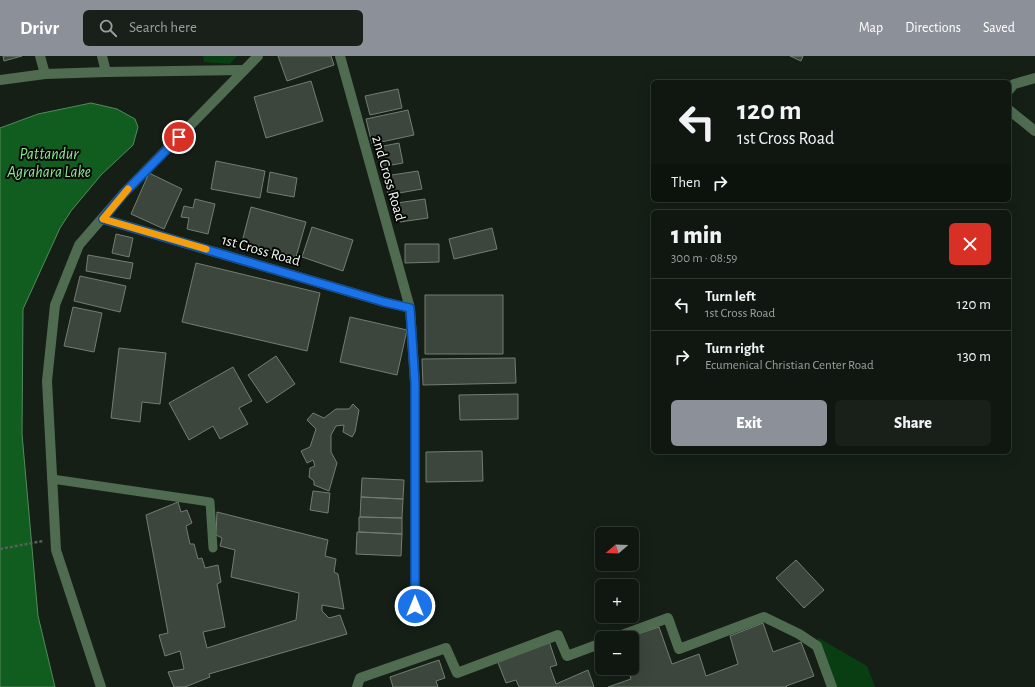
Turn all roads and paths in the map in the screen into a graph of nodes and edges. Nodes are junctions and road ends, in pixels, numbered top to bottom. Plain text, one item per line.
1 (40, 56) edge
2 (102, 56) edge
3 (258, 56) edge
4 (340, 56) edge
5 (244, 70) junction
6 (106, 72) junction
7 (45, 74) junction
8 (1035, 78) edge
9 (0, 80) edge
10 (1011, 88) edge
11 (1011, 112) edge
12 (1035, 131) edge
13 (103, 219) junction
14 (410, 308) junction
15 (52, 479) junction
16 (55, 539) junction
17 (213, 548) dead end
18 (0, 549) edge
19 (415, 622) dead end
20 (633, 631) edge
21 (595, 646) edge
22 (101, 687) edge
23 (358, 687) edge
24 (832, 687) edge

1 - 7 street
2 - 6 street
3 - 5 street
4 - 14 street, 2nd Cross Road
5 - 6 street
5 - 13 street
6 - 7 street
7 - 9 street
8 - 10 street
11 - 12 street
13 - 14 street, 1st Cross Road
13 - 15 street
14 - 19 street, 2nd Cross Road
15 - 16 street
15 - 17 lane
16 - 18 path
16 - 22 street
20 - 24 street
21 - 23 street

